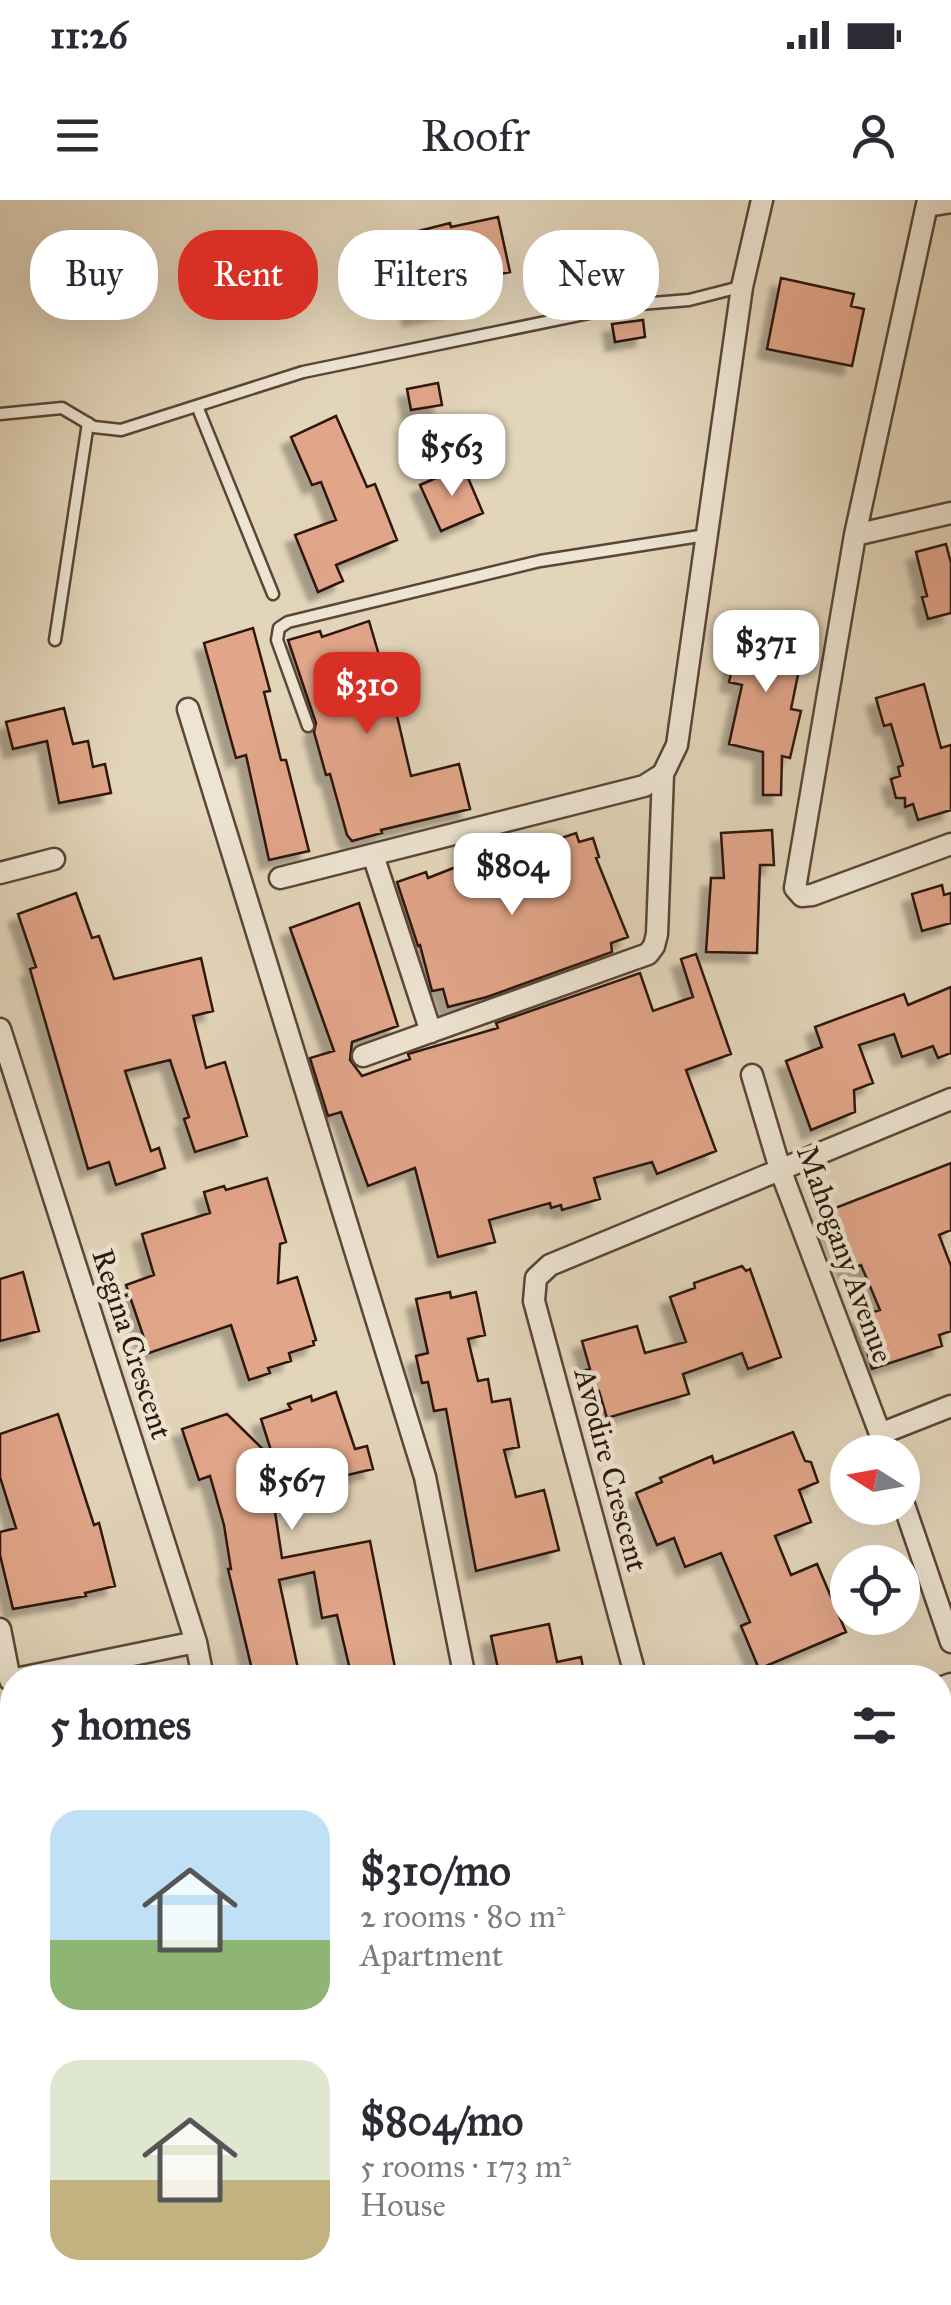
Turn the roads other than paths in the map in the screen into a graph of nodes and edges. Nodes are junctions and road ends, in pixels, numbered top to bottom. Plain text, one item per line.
1 (762, 200) edge
2 (951, 202) edge
3 (928, 203) edge
4 (742, 287) junction
5 (198, 406) junction
6 (0, 414) edge
7 (88, 423) junction
8 (951, 513) edge
9 (708, 534) junction
10 (856, 534) junction
11 (273, 594) dead end
12 (55, 640) dead end
13 (188, 709) dead end
14 (308, 726) dead end
15 (663, 774) junction
16 (951, 844) edge
17 (373, 855) junction
18 (54, 859) dead end
19 (0, 873) edge
20 (280, 878) dead end
21 (0, 1029) edge
22 (431, 1032) junction
23 (364, 1056) dead end
24 (752, 1075) dead end
25 (951, 1098) edge
26 (780, 1169) junction
27 (951, 1406) edge
28 (880, 1435) edge
29 (898, 1435) edge
30 (911, 1525) edge
31 (0, 1629) edge
32 (196, 1642) junction
33 (951, 1642) edge
34 (8, 1665) edge
35 (81, 1665) edge
36 (200, 1665) edge
37 (462, 1665) edge
38 (632, 1665) edge

1 - 4 street
2 - 3 street
3 - 10 street
4 - 5 lane
4 - 9 street
5 - 7 lane
5 - 11 lane
6 - 7 lane
7 - 12 lane
8 - 10 street
9 - 14 lane
9 - 15 street
10 - 16 street
13 - 37 street
15 - 17 street
15 - 22 street
17 - 20 street
17 - 22 street
18 - 19 street
21 - 32 street, Regina Crescent
22 - 23 street
24 - 26 street, Mahogany Avenue
25 - 26 street
26 - 28 street, Mahogany Avenue
26 - 38 street, Avodire Crescent
27 - 29 street
30 - 33 street
31 - 34 street
32 - 35 street
32 - 36 street, Regina Crescent

